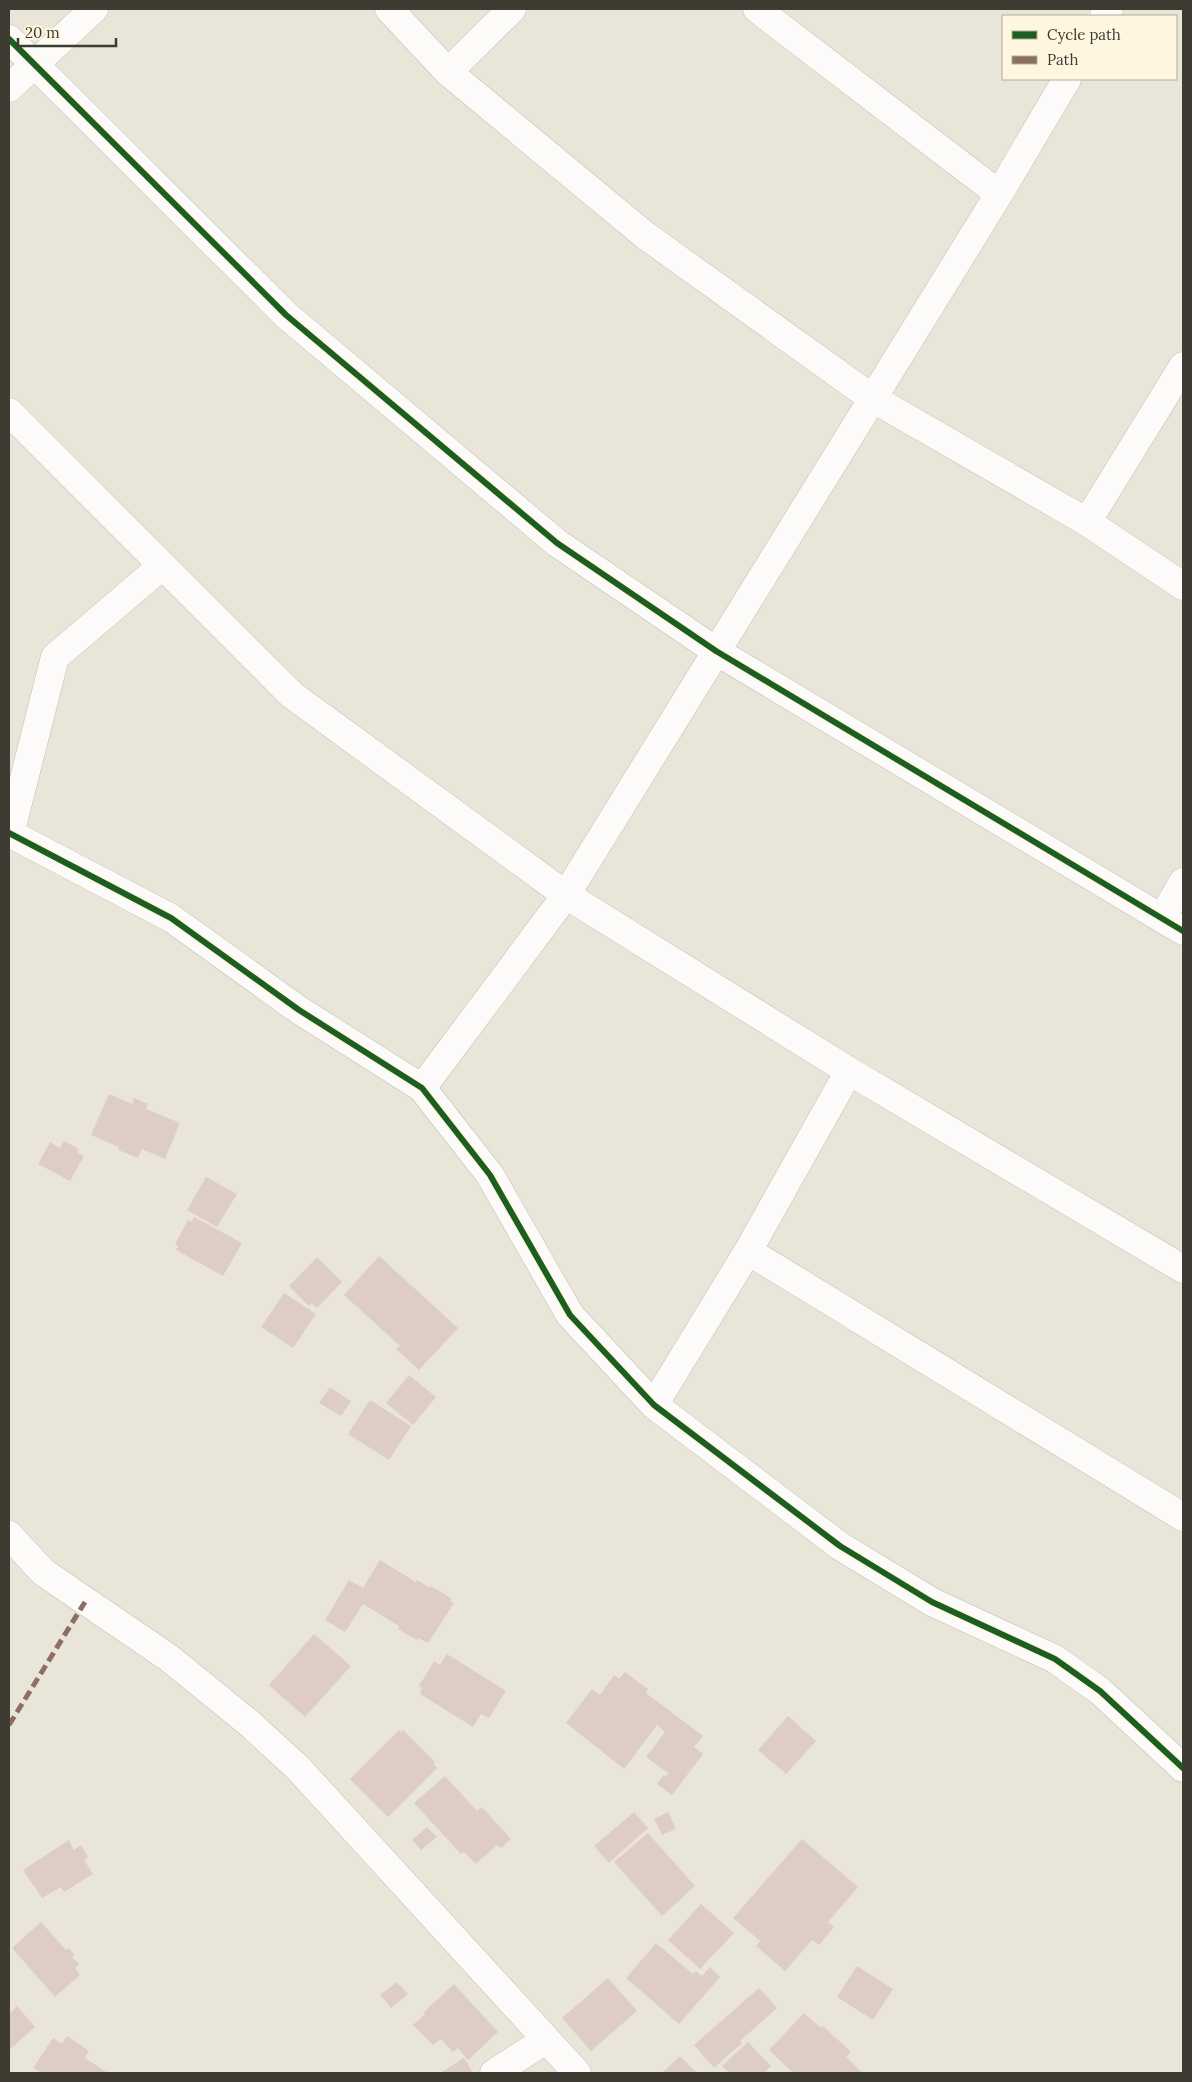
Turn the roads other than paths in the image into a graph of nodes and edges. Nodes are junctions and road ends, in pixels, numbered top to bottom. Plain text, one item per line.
1 (94, 9) edge
2 (389, 9) edge
3 (512, 9) edge
4 (757, 9) edge
5 (9, 39) edge
6 (33, 65) junction
7 (448, 72) junction
8 (1066, 80) edge
9 (9, 88) edge
10 (999, 194) junction
11 (1183, 366) edge
12 (872, 398) junction
13 (9, 412) edge
14 (1087, 522) junction
15 (162, 566) junction
16 (1183, 586) edge
17 (716, 650) junction
18 (9, 833) edge
19 (1183, 882) edge
20 (566, 895) junction
21 (1173, 924) edge
22 (849, 1071) junction
23 (422, 1088) junction
24 (748, 1251) junction
25 (1183, 1269) edge
26 (654, 1405) junction
27 (1183, 1517) edge
28 (9, 1535) edge
29 (1183, 1764) edge
30 (546, 2040) junction
31 (494, 2073) edge
32 (576, 2073) edge

1 - 6 street
2 - 7 street
3 - 7 street
4 - 10 street
5 - 6 street
6 - 9 street
6 - 17 street
7 - 12 street
8 - 10 street
10 - 12 street
11 - 14 street
12 - 14 street
12 - 17 street
13 - 15 street
14 - 16 street
15 - 18 street
15 - 20 street
17 - 20 street
17 - 21 street
18 - 23 street
19 - 21 street
20 - 22 street
20 - 23 street
22 - 24 street
22 - 25 street
23 - 26 street
24 - 26 street
24 - 27 street
26 - 29 street
28 - 30 street
30 - 31 street
30 - 32 street

